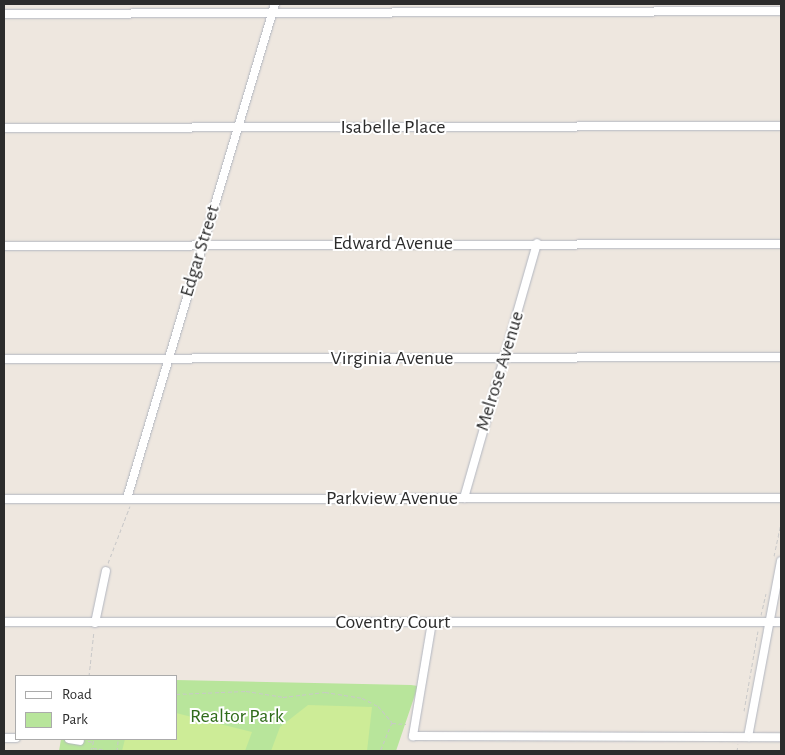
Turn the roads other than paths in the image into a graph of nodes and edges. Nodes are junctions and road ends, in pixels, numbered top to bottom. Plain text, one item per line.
1 (275, 4) edge
2 (781, 11) edge
3 (273, 13) junction
4 (4, 14) edge
5 (781, 126) edge
6 (4, 128) edge
7 (238, 128) junction
8 (537, 243) junction
9 (781, 244) edge
10 (202, 245) junction
11 (4, 246) edge
12 (781, 357) edge
13 (169, 358) junction
14 (502, 358) junction
15 (4, 359) edge
16 (464, 498) junction
17 (781, 498) edge
18 (4, 499) edge
19 (128, 502) junction
20 (781, 561) edge
21 (106, 571) road end
22 (4, 622) edge
23 (95, 622) junction
24 (432, 622) junction
25 (768, 622) junction
26 (781, 622) edge
27 (748, 737) junction
28 (781, 737) edge
29 (74, 740) edge
30 (80, 741) dead end

1 - 3 street, Edgar Street
2 - 3 street
3 - 4 street
3 - 7 street, Edgar Street
5 - 7 street, Isabelle Place
6 - 7 street, Isabelle Place
7 - 10 street, Edgar Street
8 - 9 street, Edward Avenue
8 - 10 street, Edward Avenue
8 - 14 street, Melrose Avenue
10 - 11 street, Edward Avenue
10 - 13 street, Edgar Street
12 - 14 street, Virginia Avenue
13 - 14 street, Virginia Avenue
13 - 15 street, Virginia Avenue
13 - 19 street, Edgar Street
14 - 16 street, Melrose Avenue
16 - 17 street, Parkview Avenue
16 - 19 street, Parkview Avenue
18 - 19 street, Parkview Avenue
20 - 25 street
21 - 23 street
22 - 23 street, Coventry Court
23 - 24 street, Coventry Court
24 - 25 street, Coventry Court
24 - 27 street
25 - 26 street, Coventry Court
25 - 27 street
27 - 28 street
29 - 30 street

